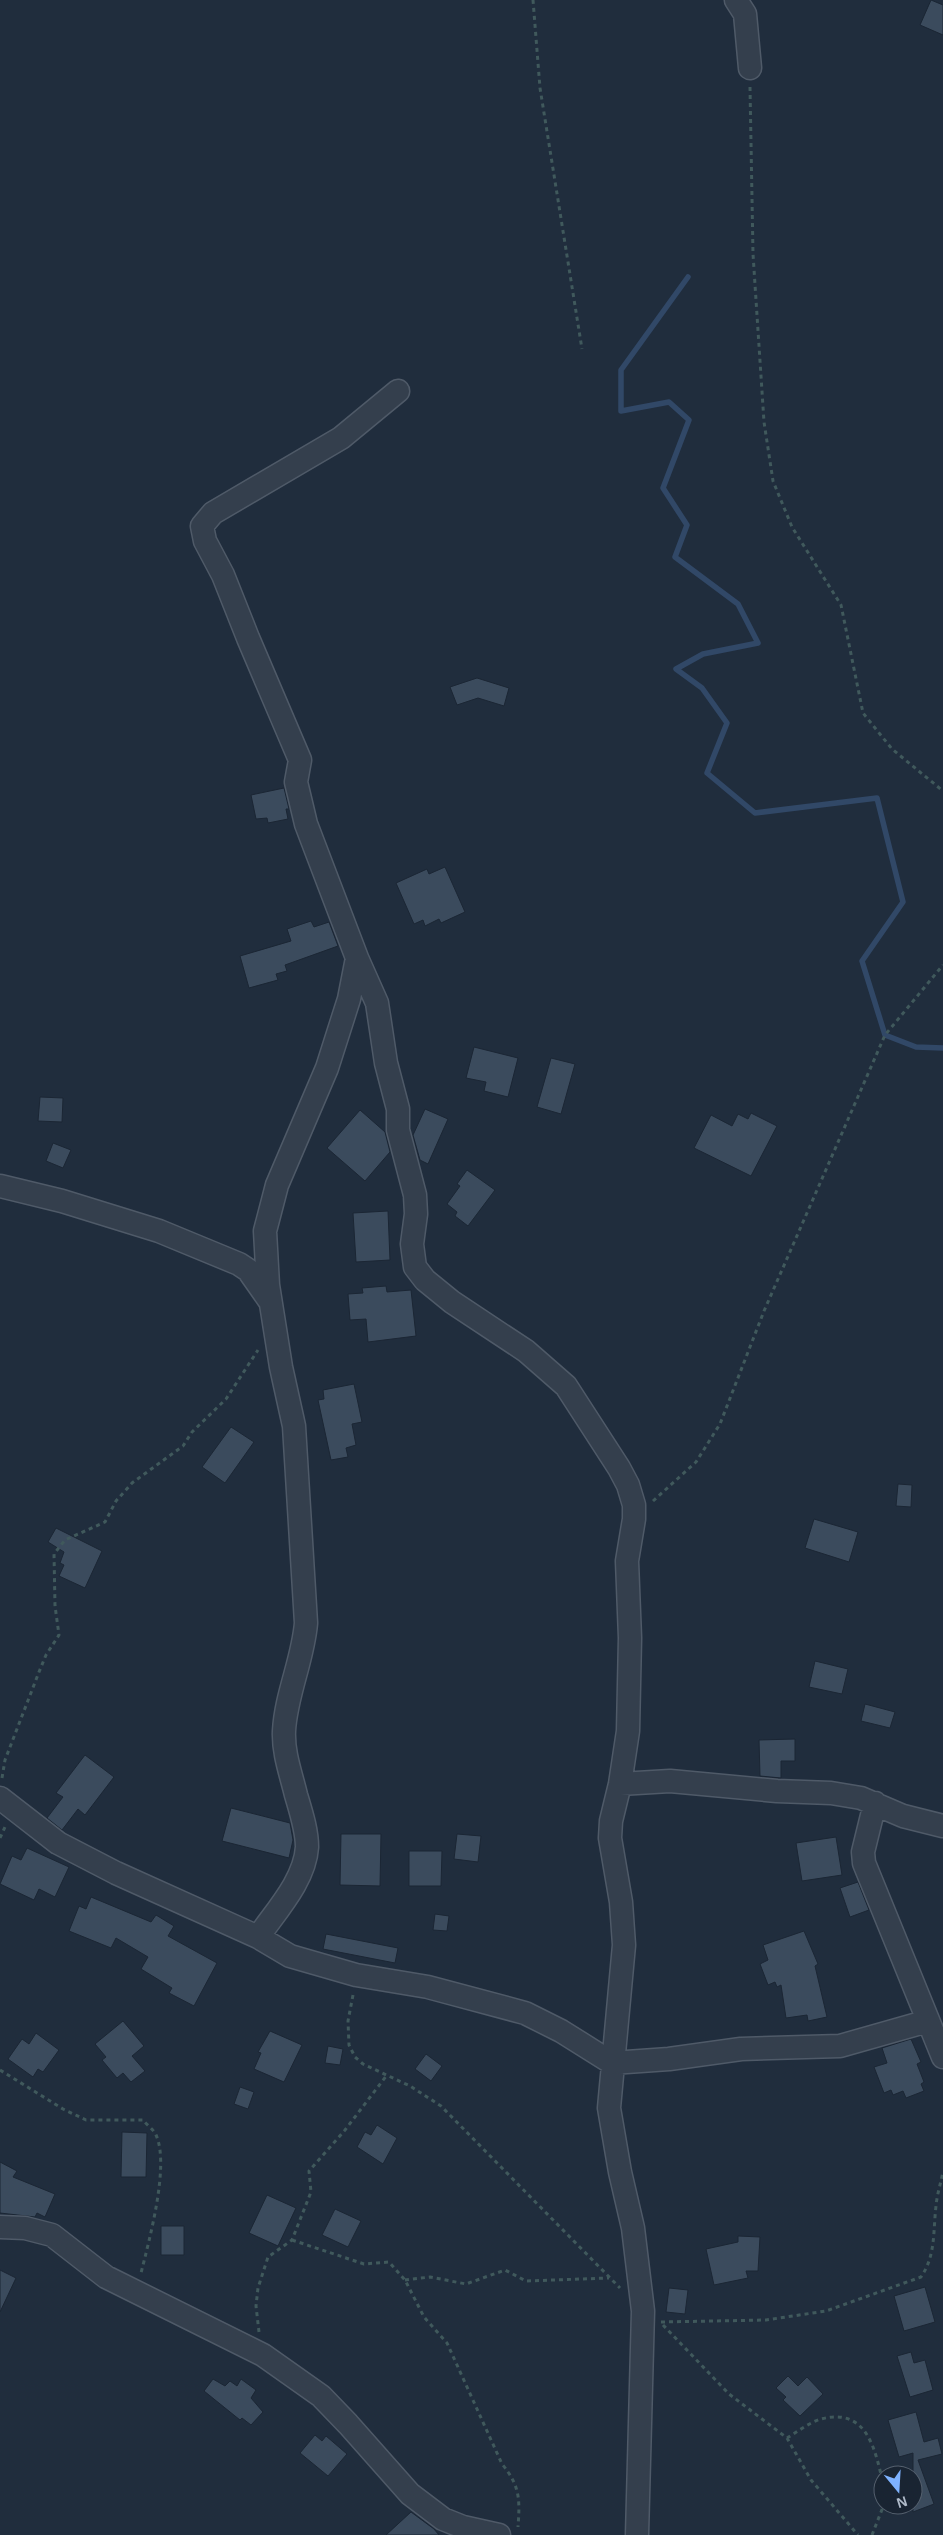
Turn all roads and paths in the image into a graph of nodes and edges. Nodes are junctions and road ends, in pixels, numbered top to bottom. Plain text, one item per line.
1 (534, 0) edge
2 (736, 0) edge
3 (750, 68) joint
4 (582, 349) dead end
5 (398, 391) dead end
6 (943, 791) edge
7 (357, 958) junction
8 (943, 965) edge
9 (0, 1186) edge
10 (272, 1314) junction
11 (634, 1519) junction
12 (620, 1784) junction
13 (0, 1798) edge
14 (875, 1803) junction
15 (943, 1826) edge
16 (258, 1937) junction
17 (356, 1975) junction
18 (928, 2021) junction
19 (943, 2057) edge
20 (612, 2063) junction
21 (0, 2070) edge
22 (386, 2075) junction
23 (943, 2171) edge
24 (0, 2227) edge
25 (292, 2240) junction
26 (610, 2278) junction
27 (405, 2280) junction
28 (137, 2292) junction
29 (652, 2316) junction
30 (263, 2355) junction
31 (787, 2438) junction
32 (879, 2465) edge
33 (880, 2515) edge
34 (499, 2535) edge
35 (518, 2535) edge
36 (637, 2535) edge
37 (858, 2535) edge
38 (872, 2535) edge

1 - 4 path
2 - 3 street
3 - 6 path
5 - 7 street
7 - 10 street
7 - 11 street
8 - 11 path
9 - 10 street
10 - 13 path
10 - 16 street
11 - 12 street
12 - 14 street
12 - 20 street
13 - 16 street
14 - 15 street
14 - 18 street
16 - 17 street
17 - 20 street
17 - 22 path
18 - 19 street
18 - 20 street
20 - 29 street
21 - 28 path
22 - 25 path
22 - 26 path
23 - 29 path
24 - 28 street
25 - 27 path
25 - 30 path
26 - 27 path
26 - 29 path
27 - 35 path
28 - 30 street
29 - 31 path
29 - 36 street
30 - 34 street
31 - 32 path
31 - 37 path
33 - 38 path

